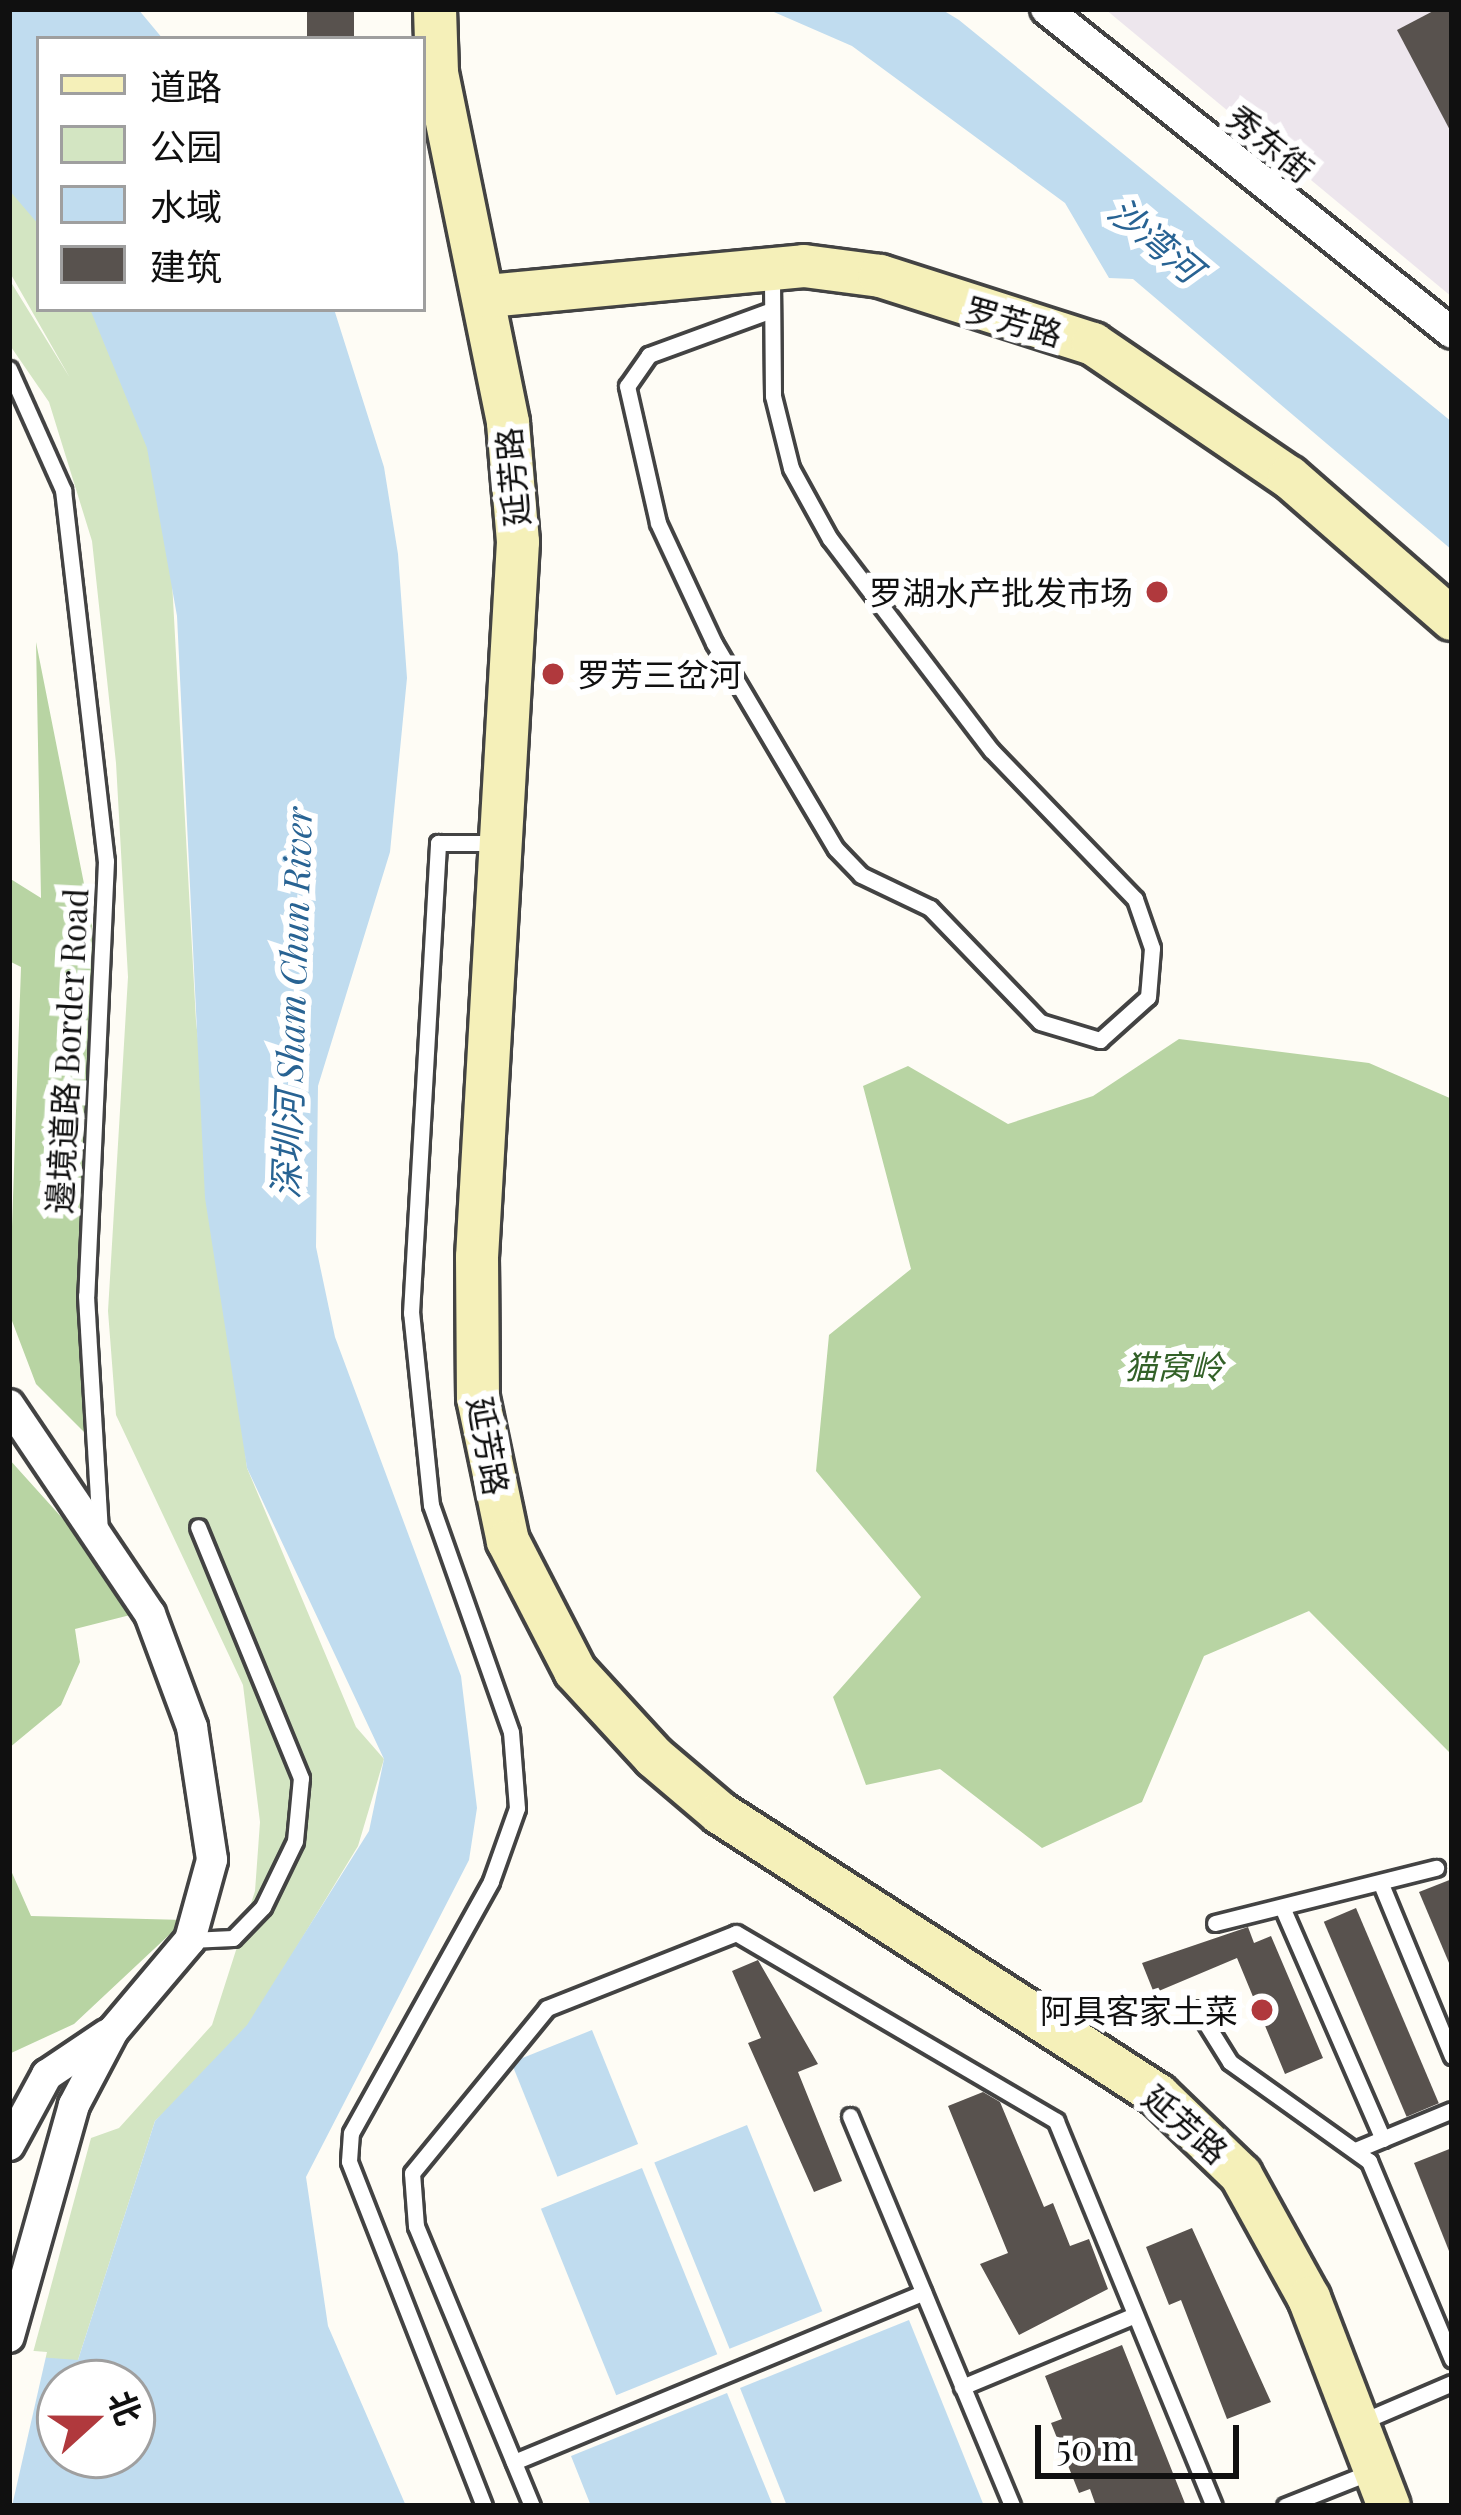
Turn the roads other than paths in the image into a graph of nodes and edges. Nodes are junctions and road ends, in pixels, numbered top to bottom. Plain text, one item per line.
1 (435, 9) edge
2 (1046, 9) edge
3 (771, 290) junction
4 (488, 296) junction
5 (1452, 333) edge
6 (9, 369) edge
7 (1452, 619) edge
8 (501, 843) junction
9 (9, 1405) edge
10 (197, 1527) dead end
11 (100, 1535) junction
12 (1436, 1868) dead end
13 (1381, 1884) junction
14 (1282, 1907) junction
15 (1215, 1923) dead end
16 (190, 1940) junction
17 (1197, 2009) dead end
18 (113, 2031) junction
19 (1452, 2056) edge
20 (1452, 2110) edge
21 (13, 2115) edge
22 (850, 2116) dead end
23 (1383, 2139) junction
24 (9, 2146) edge
25 (1358, 2149) junction
26 (923, 2293) junction
27 (1135, 2315) junction
28 (11, 2329) edge
29 (1452, 2359) edge
30 (1452, 2383) edge
31 (962, 2387) junction
32 (1359, 2423) junction
33 (514, 2462) junction
34 (1383, 2488) edge
35 (484, 2506) edge
36 (532, 2506) edge
37 (1012, 2506) edge
38 (1214, 2506) edge
39 (1285, 2506) edge

1 - 4 main road, 延芳路
2 - 5 street, 秀东街
3 - 3 lane
3 - 4 main road, 罗芳路
3 - 7 main road, 罗芳路
4 - 8 main road, 延芳路
6 - 11 lane, 邊境道路 Border Road
8 - 32 main road, 延芳路
8 - 35 lane
9 - 11 street
10 - 16 lane
11 - 16 street
12 - 13 lane
13 - 14 lane
13 - 19 lane
14 - 15 lane
14 - 23 lane
16 - 18 street
17 - 25 lane
18 - 21 street
18 - 28 street
20 - 23 lane
21 - 24 street
22 - 26 lane
23 - 25 lane
25 - 29 lane
26 - 31 lane
26 - 33 lane
27 - 31 lane
27 - 33 lane
27 - 38 lane
30 - 32 lane
31 - 37 lane
32 - 34 main road, 延芳路
33 - 36 lane
34 - 39 lane

